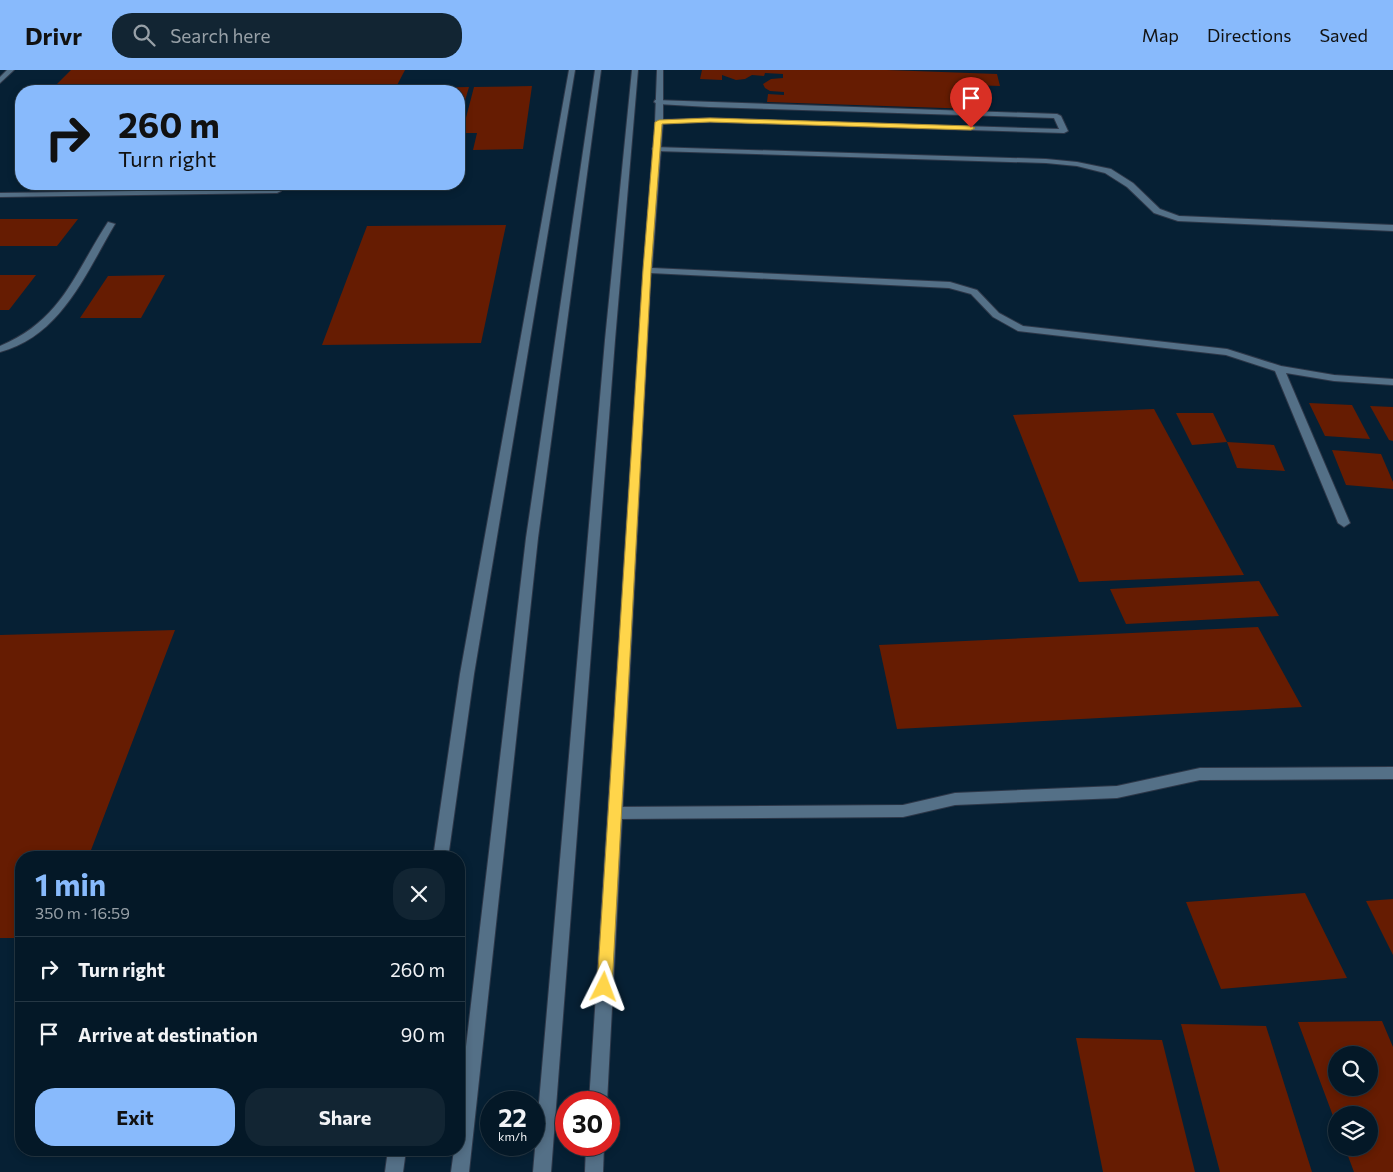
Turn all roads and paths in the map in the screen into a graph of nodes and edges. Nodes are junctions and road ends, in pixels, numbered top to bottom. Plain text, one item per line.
1 (11, 70) edge
2 (572, 70) edge
3 (598, 70) edge
4 (635, 70) edge
5 (660, 70) edge
6 (0, 81) edge
7 (658, 102) junction
8 (659, 122) junction
9 (656, 149) junction
10 (277, 191) dead end
11 (0, 195) edge
12 (111, 224) dead end
13 (1393, 228) edge
14 (647, 270) junction
15 (0, 349) edge
16 (1278, 369) junction
17 (1393, 382) edge
18 (1344, 523) dead end
19 (1393, 773) edge
20 (614, 813) junction
21 (441, 851) edge
22 (599, 1091) edge
23 (465, 1128) edge
24 (396, 1156) edge
25 (462, 1156) edge
26 (595, 1156) edge
27 (394, 1172) edge
28 (460, 1172) edge
29 (542, 1172) edge
30 (594, 1172) edge

1 - 6 street
2 - 21 street
3 - 23 street
4 - 29 street
5 - 7 street
7 - 8 street
7 - 8 street
8 - 9 street
9 - 13 street
9 - 14 street
10 - 11 street
12 - 15 street
14 - 16 street
14 - 20 street
16 - 17 street
16 - 18 street
19 - 20 street
20 - 22 street
24 - 27 street
25 - 28 street
26 - 30 street

